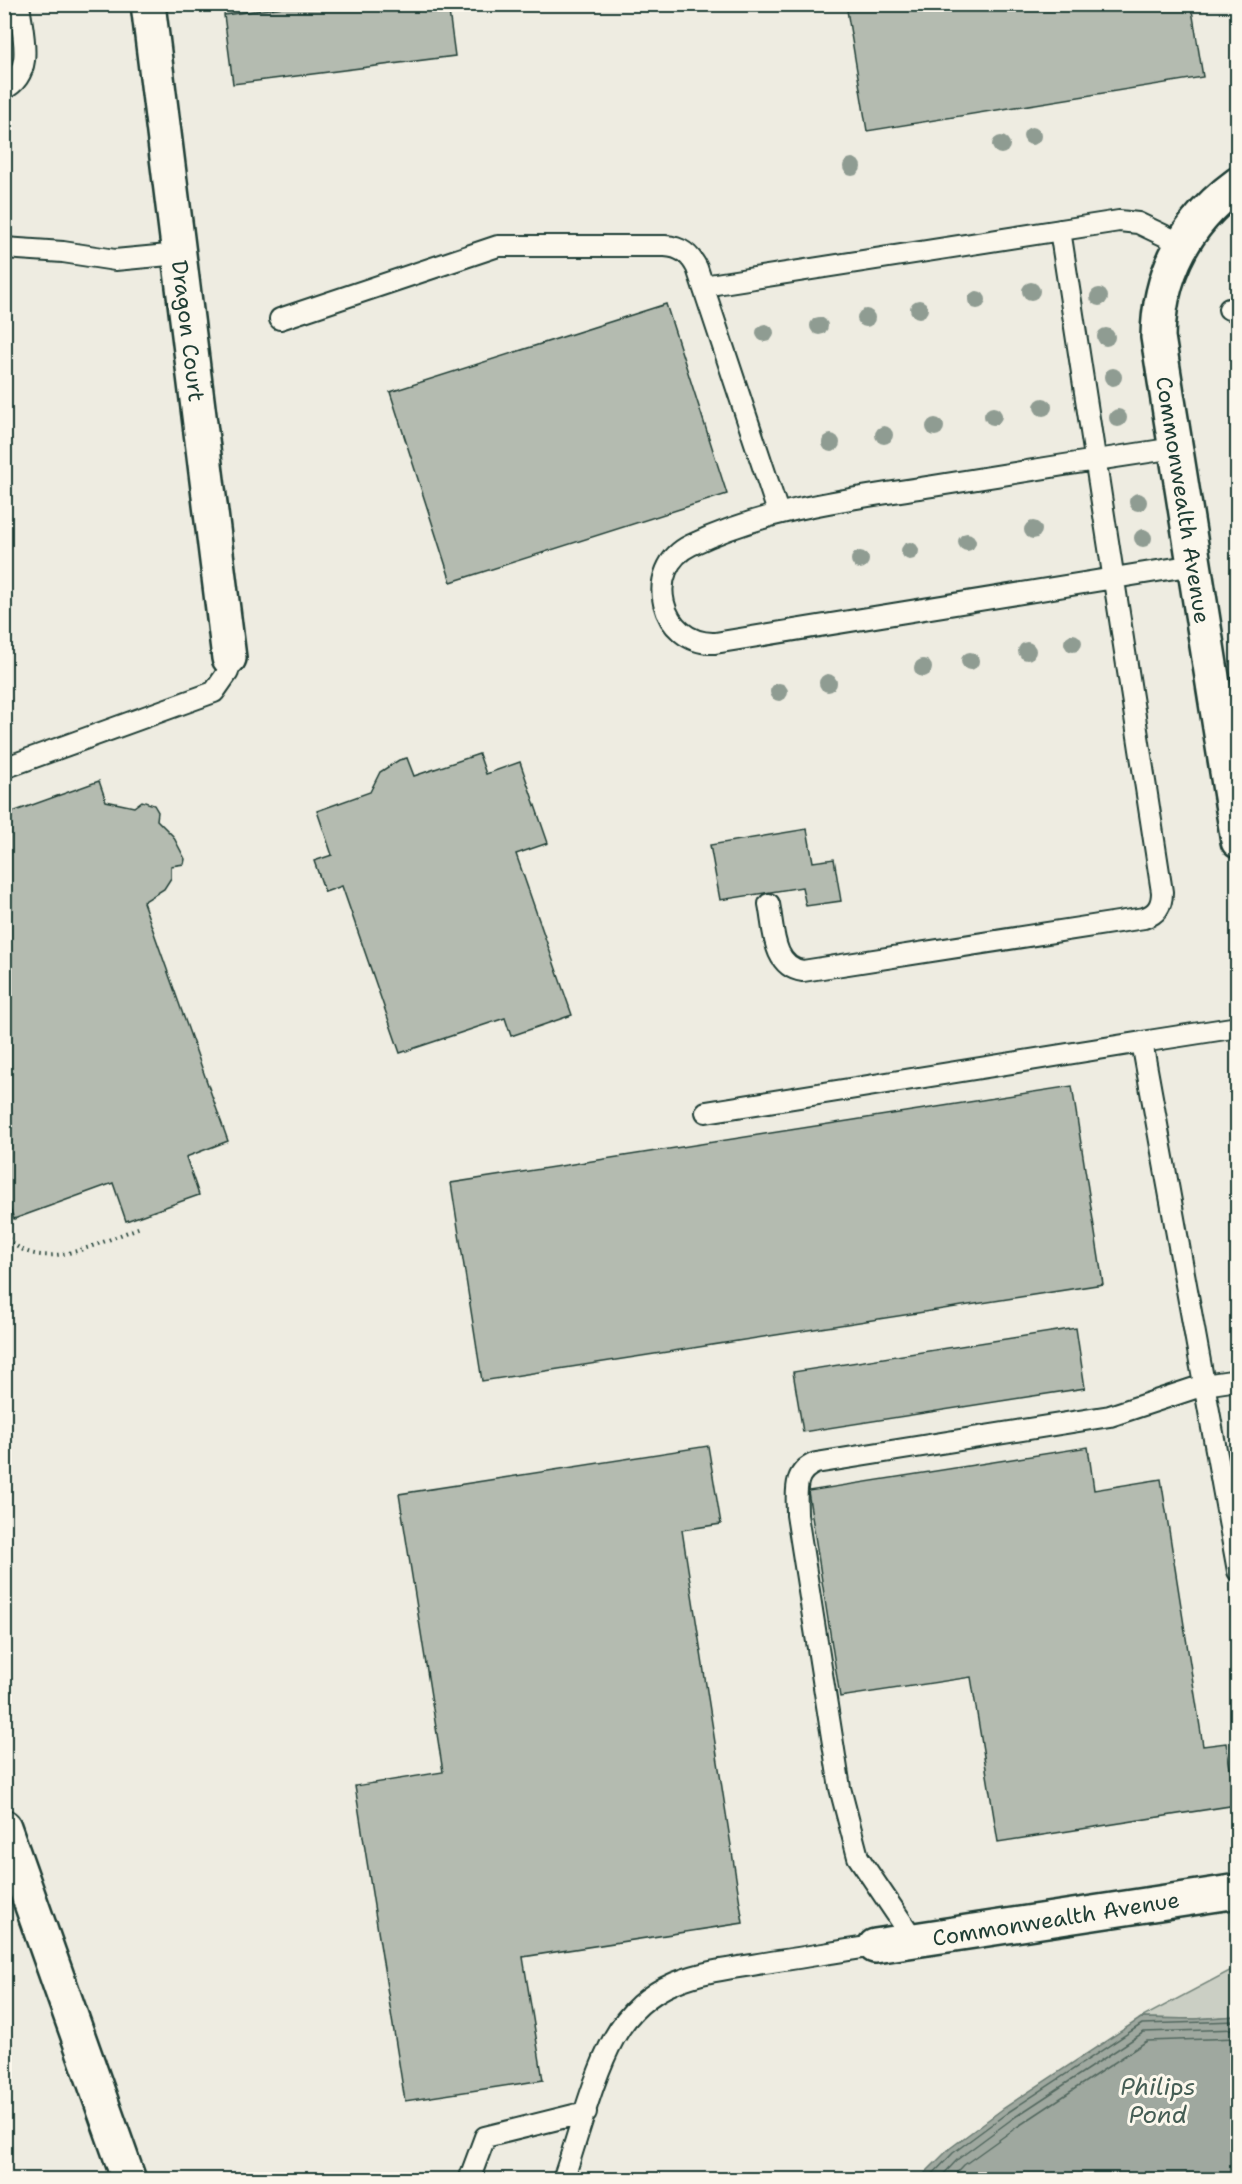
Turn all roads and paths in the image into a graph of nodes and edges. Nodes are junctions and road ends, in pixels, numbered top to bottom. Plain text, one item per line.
1 (19, 4) edge
2 (148, 4) edge
3 (4, 89) edge
4 (1238, 184) edge
5 (1060, 230) junction
6 (1182, 243) junction
7 (4, 248) edge
8 (178, 254) junction
9 (703, 286) junction
10 (280, 319) dead end
11 (1175, 448) junction
12 (1095, 460) junction
13 (778, 512) junction
14 (1194, 565) junction
15 (1113, 578) junction
16 (229, 658) joint
17 (4, 768) edge
18 (1238, 841) edge
19 (769, 904) dead end
20 (1238, 1027) edge
21 (1142, 1042) junction
22 (706, 1112) dead end
23 (141, 1227) dead end
24 (4, 1234) edge
25 (1238, 1380) edge
26 (1204, 1385) junction
27 (1238, 1571) edge
28 (4, 1827) edge
29 (1238, 1891) edge
30 (914, 1940) junction
31 (875, 1946) joint
32 (586, 2112) junction
33 (129, 2180) edge
34 (469, 2180) edge
35 (563, 2180) edge

1 - 3 lane
2 - 8 main road, Dragon Court
4 - 6 main road, Commonwealth Avenue
5 - 6 lane
5 - 9 lane
5 - 12 lane
6 - 11 main road, Commonwealth Avenue
7 - 8 lane
8 - 16 main road, Dragon Court
9 - 10 lane
9 - 13 lane
11 - 12 lane
11 - 14 main road, Commonwealth Avenue
12 - 13 lane
12 - 15 lane
13 - 15 lane
14 - 15 lane
14 - 18 main road, Commonwealth Avenue
15 - 19 lane
16 - 17 lane
20 - 21 lane
21 - 22 lane
21 - 26 lane
23 - 24 path
25 - 26 lane
26 - 27 lane
26 - 30 lane
28 - 33 main road
29 - 30 main road, Commonwealth Avenue
30 - 31 main road, Commonwealth Avenue
31 - 32 lane
32 - 34 lane
32 - 35 lane

